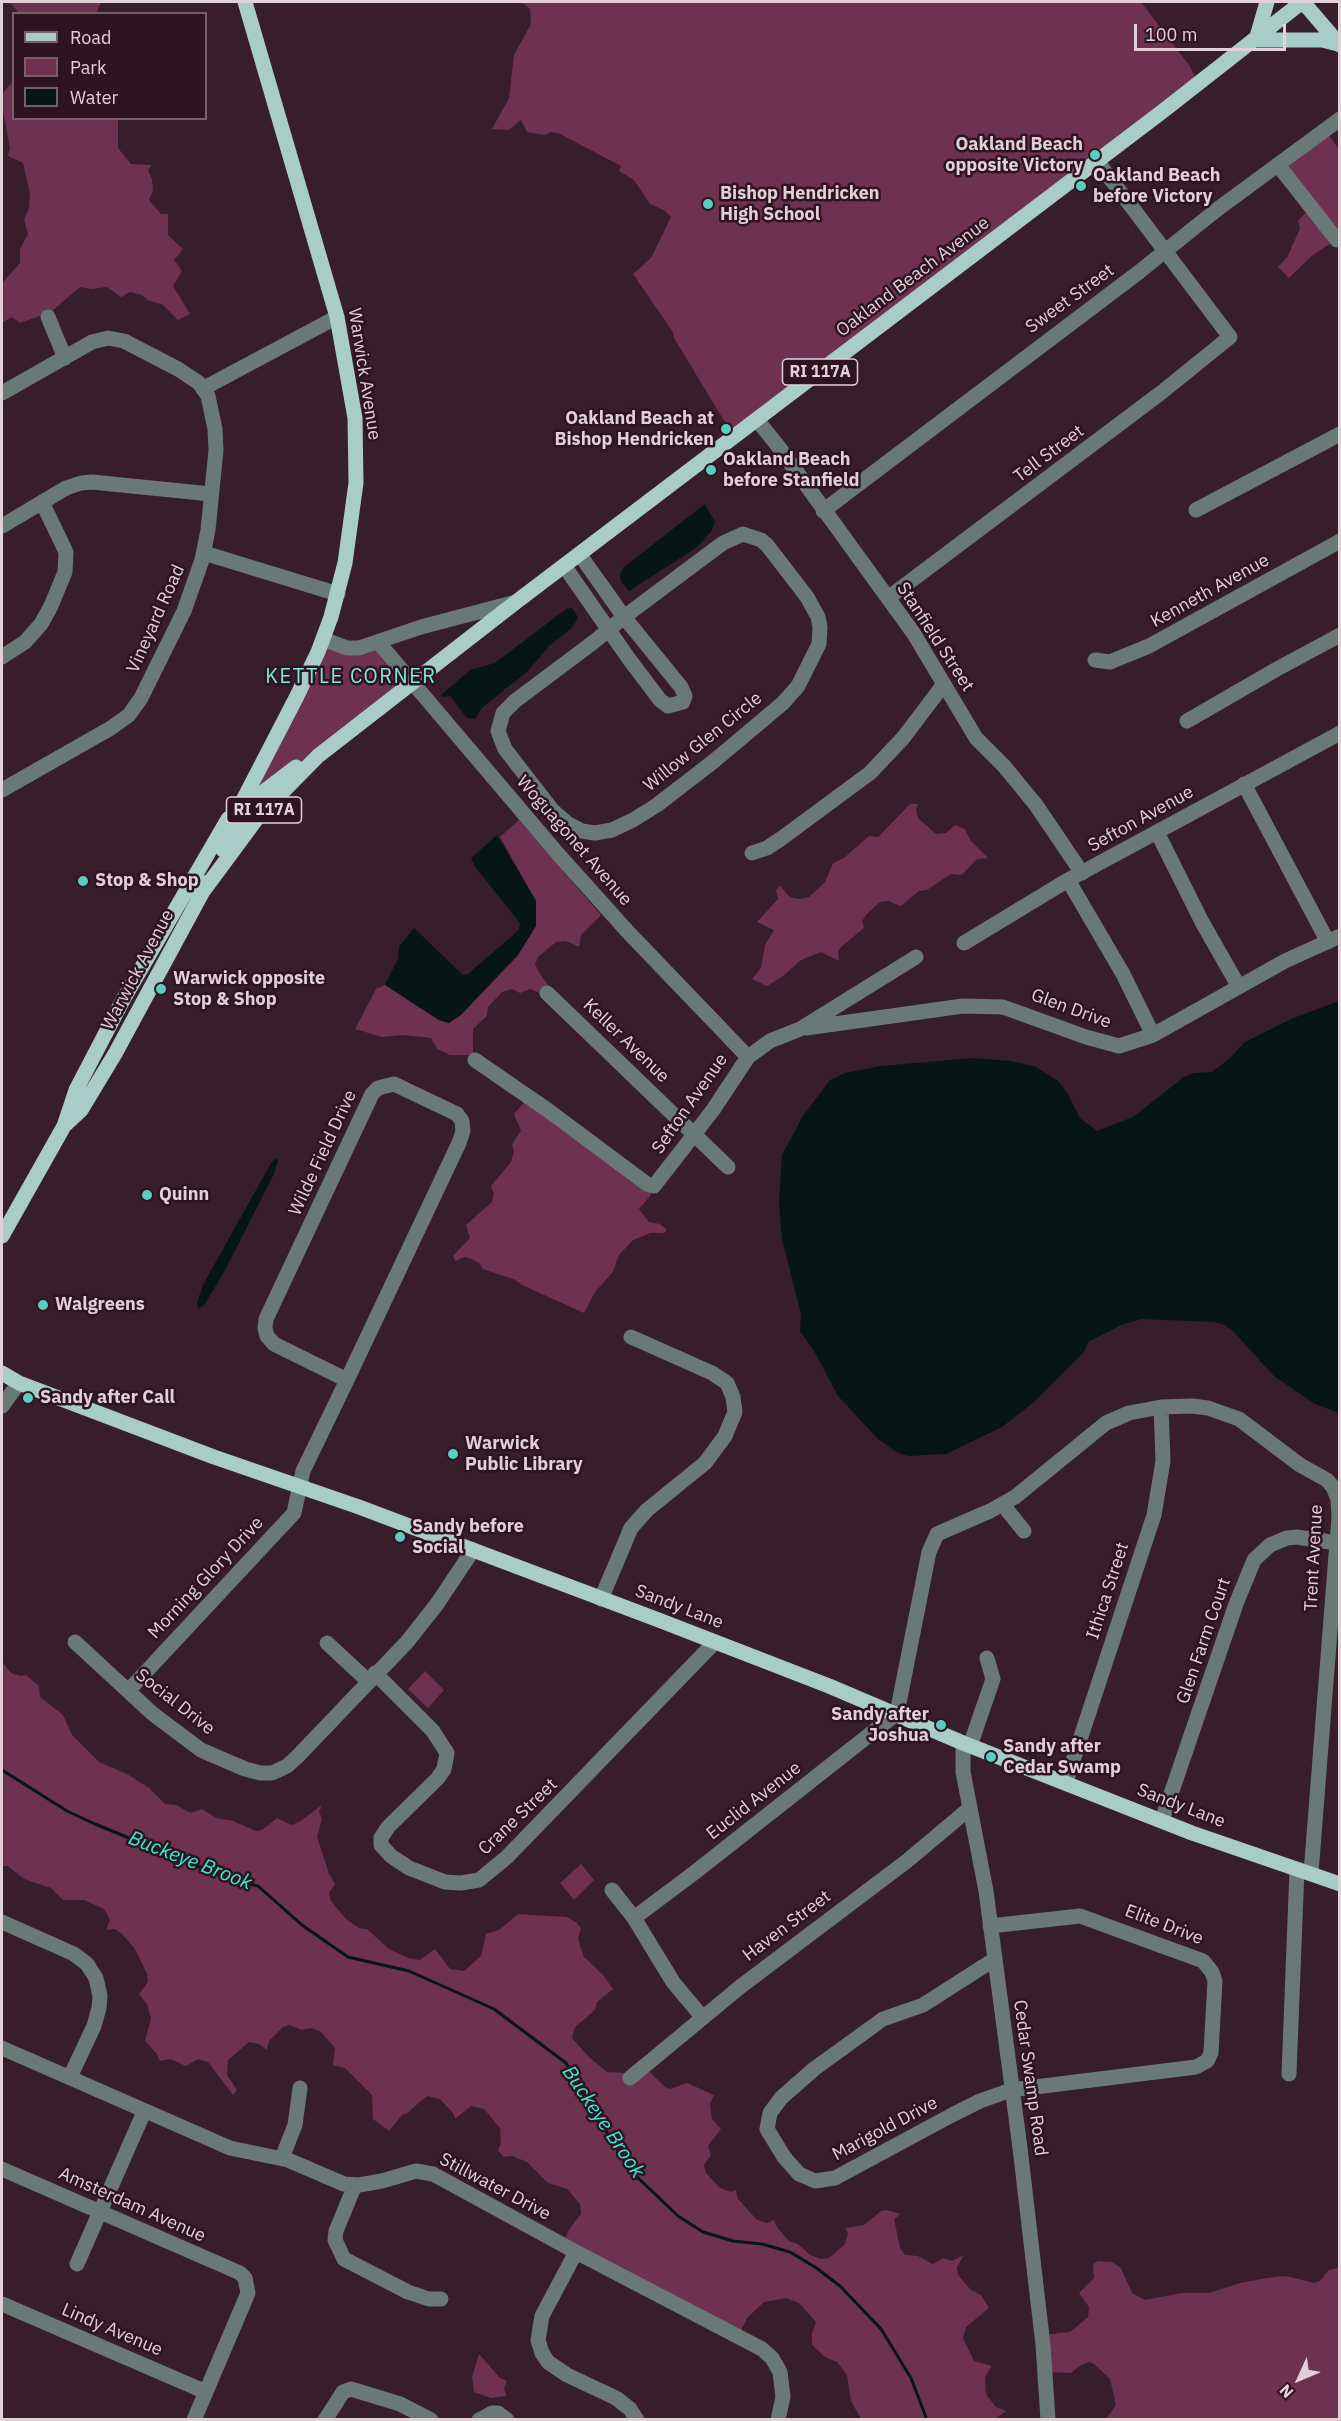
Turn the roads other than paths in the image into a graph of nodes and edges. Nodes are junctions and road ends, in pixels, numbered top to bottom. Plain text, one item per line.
1 (245, 2) edge
2 (1267, 2) edge
3 (1302, 2) edge
4 (1256, 40) junction
5 (1339, 44) edge
6 (1340, 119) edge
7 (1096, 161) junction
8 (1278, 165) junction
9 (1337, 240) dead end
10 (1165, 251) junction
11 (48, 317) dead end
12 (337, 317) junction
13 (65, 358) junction
14 (204, 388) junction
15 (2, 393) edge
16 (757, 420) junction
17 (1340, 434) edge
18 (211, 494) junction
19 (42, 502) junction
20 (1196, 510) dead end
21 (823, 511) junction
22 (2, 526) edge
23 (1340, 541) edge
24 (204, 553) junction
25 (580, 555) junction
26 (565, 567) junction
27 (338, 594) junction
28 (888, 598) junction
29 (516, 602) junction
30 (624, 617) junction
31 (609, 629) junction
32 (1340, 635) edge
33 (323, 639) junction
34 (379, 642) junction
35 (648, 644) junction
36 (2, 657) edge
37 (629, 659) junction
38 (1095, 660) dead end
39 (413, 681) junction
40 (944, 684) junction
41 (1187, 721) dead end
42 (1340, 733) edge
43 (337, 742) junction
44 (1244, 784) junction
45 (2, 790) edge
46 (233, 815) junction
47 (1157, 832) junction
48 (752, 853) dead end
49 (1075, 876) junction
50 (204, 890) junction
51 (1334, 939) edge
52 (964, 943) dead end
53 (916, 957) dead end
54 (1239, 987) junction
55 (547, 993) dead end
56 (800, 1029) junction
57 (1153, 1035) junction
58 (747, 1057) junction
59 (475, 1060) dead end
60 (64, 1126) junction
61 (696, 1134) junction
62 (729, 1167) dead end
63 (2, 1236) edge
64 (631, 1337) dead end
65 (2, 1373) edge
66 (347, 1380) junction
67 (19, 1383) junction
68 (2, 1406) edge
69 (1161, 1407) junction
70 (298, 1486) junction
71 (1003, 1505) junction
72 (1024, 1531) dead end
73 (1337, 1544) junction
74 (473, 1550) junction
75 (601, 1599) junction
76 (75, 1642) dead end
77 (715, 1642) junction
78 (327, 1643) dead end
79 (987, 1658) dead end
80 (372, 1677) junction
81 (128, 1691) junction
82 (897, 1713) junction
83 (966, 1744) junction
84 (1066, 1782) junction
85 (970, 1808) junction
86 (1162, 1820) junction
87 (1304, 1871) junction
88 (1340, 1884) edge
89 (612, 1890) dead end
90 (634, 1918) junction
91 (2, 1922) edge
92 (990, 1926) junction
93 (995, 1959) junction
94 (702, 2018) junction
95 (2, 2048) edge
96 (1289, 2074) dead end
97 (70, 2078) junction
98 (630, 2078) dead end
99 (300, 2088) dead end
100 (1011, 2090) junction
101 (144, 2112) junction
102 (282, 2158) junction
103 (2, 2169) edge
104 (355, 2185) junction
105 (101, 2212) junction
106 (576, 2252) junction
107 (77, 2264) dead end
108 (441, 2300) dead end
109 (2, 2304) edge
110 (206, 2392) junction
111 (779, 2414) edge
112 (194, 2420) edge
113 (325, 2420) edge
114 (431, 2420) edge
115 (479, 2420) edge
116 (507, 2420) edge
117 (636, 2420) edge
118 (792, 2420) edge
119 (1048, 2420) edge

1 - 12 main road, Warwick Avenue
2 - 4 main road
3 - 4 main road, Oakland Beach Avenue / RI 117A
3 - 5 main road
4 - 5 main road
4 - 7 main road, Oakland Beach Avenue / RI 117A
6 - 8 street, Sweet Street
7 - 10 street
7 - 16 main road, Oakland Beach Avenue / RI 117A
8 - 9 street
8 - 10 street, Sweet Street
10 - 21 street, Sweet Street
10 - 28 street, Tell Street
11 - 13 street
12 - 14 street
12 - 27 main road, Warwick Avenue
13 - 14 street
13 - 15 street
14 - 18 street, Vineyard Road
16 - 21 street, Stanfield Street
16 - 25 main road, Oakland Beach Avenue / RI 117A
17 - 20 street
18 - 19 street
18 - 24 street, Vineyard Road
19 - 22 street
19 - 36 street
21 - 28 street, Stanfield Street
23 - 38 street, Kenneth Avenue
24 - 27 street
24 - 45 street, Vineyard Road
25 - 26 main road, Oakland Beach Avenue / RI 117A
25 - 30 street
26 - 29 main road, Oakland Beach Avenue / RI 117A
26 - 31 street
27 - 33 main road, Warwick Avenue
28 - 40 street, Stanfield Street
29 - 34 street, Oakland Beach Avenue
29 - 39 main road, Oakland Beach Avenue / RI 117A
30 - 31 street, Willow Glen Circle
30 - 31 street, Willow Glen Circle
30 - 35 street
31 - 37 street
32 - 41 street
33 - 34 street, Oakland Beach Avenue
33 - 46 main road, Warwick Avenue
34 - 39 street, Woguagonet Avenue
35 - 37 street
35 - 37 street
39 - 43 main road, Oakland Beach Avenue / RI 117A
39 - 58 street, Woguagonet Avenue
40 - 48 street
40 - 49 street, Stanfield Street
42 - 44 street, Sefton Avenue
43 - 46 main road, Oakland Beach Avenue / RI 117A
43 - 50 main road, Oakland Beach Avenue / RI 117A
44 - 47 street, Sefton Avenue
44 - 51 street
46 - 50 main road, Warwick Avenue
46 - 60 main road, Warwick Avenue / RI 117A
47 - 49 street, Sefton Avenue
47 - 54 street
49 - 52 street, Sefton Avenue
49 - 57 street, Stanfield Street
50 - 60 main road, Warwick Avenue / RI 117A
51 - 54 street, Glen Drive
53 - 56 street, Sefton Avenue
54 - 57 street, Glen Drive
55 - 61 street, Keller Avenue
56 - 57 street, Glen Drive
56 - 58 street, Sefton Avenue
58 - 61 street, Sefton Avenue
59 - 61 street, Sefton Avenue
60 - 63 main road, Warwick Avenue / RI 117A
61 - 62 street, Keller Avenue
64 - 75 street
65 - 67 main road, Sandy Lane
66 - 66 street, Wilde Field Drive
66 - 70 street, Wilde Field Drive
67 - 68 street
67 - 70 main road, Sandy Lane
69 - 71 street, Trent Avenue
69 - 73 street, Trent Avenue
69 - 84 street, Ithica Street
70 - 74 main road, Sandy Lane
70 - 81 street, Morning Glory Drive
71 - 72 street
71 - 82 street, Trent Avenue
73 - 86 street, Glen Farm Court
73 - 87 street, Trent Avenue
74 - 75 main road, Sandy Lane
74 - 80 street, Social Drive
75 - 77 main road, Sandy Lane
76 - 81 street, Social Drive
77 - 80 street, Crane Street
77 - 82 main road, Sandy Lane
78 - 80 street
79 - 83 street, Cedar Swamp Road
80 - 81 street, Social Drive
82 - 83 main road, Sandy Lane
82 - 90 street, Euclid Avenue
83 - 84 main road, Sandy Lane
83 - 85 street, Cedar Swamp Road
84 - 86 main road, Sandy Lane
85 - 92 street, Cedar Swamp Road
85 - 94 street, Haven Street
86 - 87 main road, Sandy Lane
87 - 88 main road, Sandy Lane
87 - 96 street, Trent Avenue
89 - 90 street
90 - 94 street
91 - 97 street
92 - 93 street, Cedar Swamp Road
92 - 100 street, Elite Drive
93 - 100 street, Cedar Swamp Road
93 - 100 street, Marigold Drive
94 - 98 street, Haven Street
95 - 97 street, Stillwater Drive
97 - 101 street, Stillwater Drive
99 - 102 street
100 - 119 street, Cedar Swamp Road
101 - 102 street, Stillwater Drive
101 - 105 street
102 - 104 street, Stillwater Drive
103 - 105 street, Amsterdam Avenue
104 - 106 street, Stillwater Drive
104 - 108 street
105 - 107 street
105 - 110 street, Amsterdam Avenue
106 - 111 street, Stillwater Drive
106 - 117 street
109 - 110 street, Lindy Avenue
110 - 112 street
111 - 118 street
113 - 114 street
115 - 116 street

